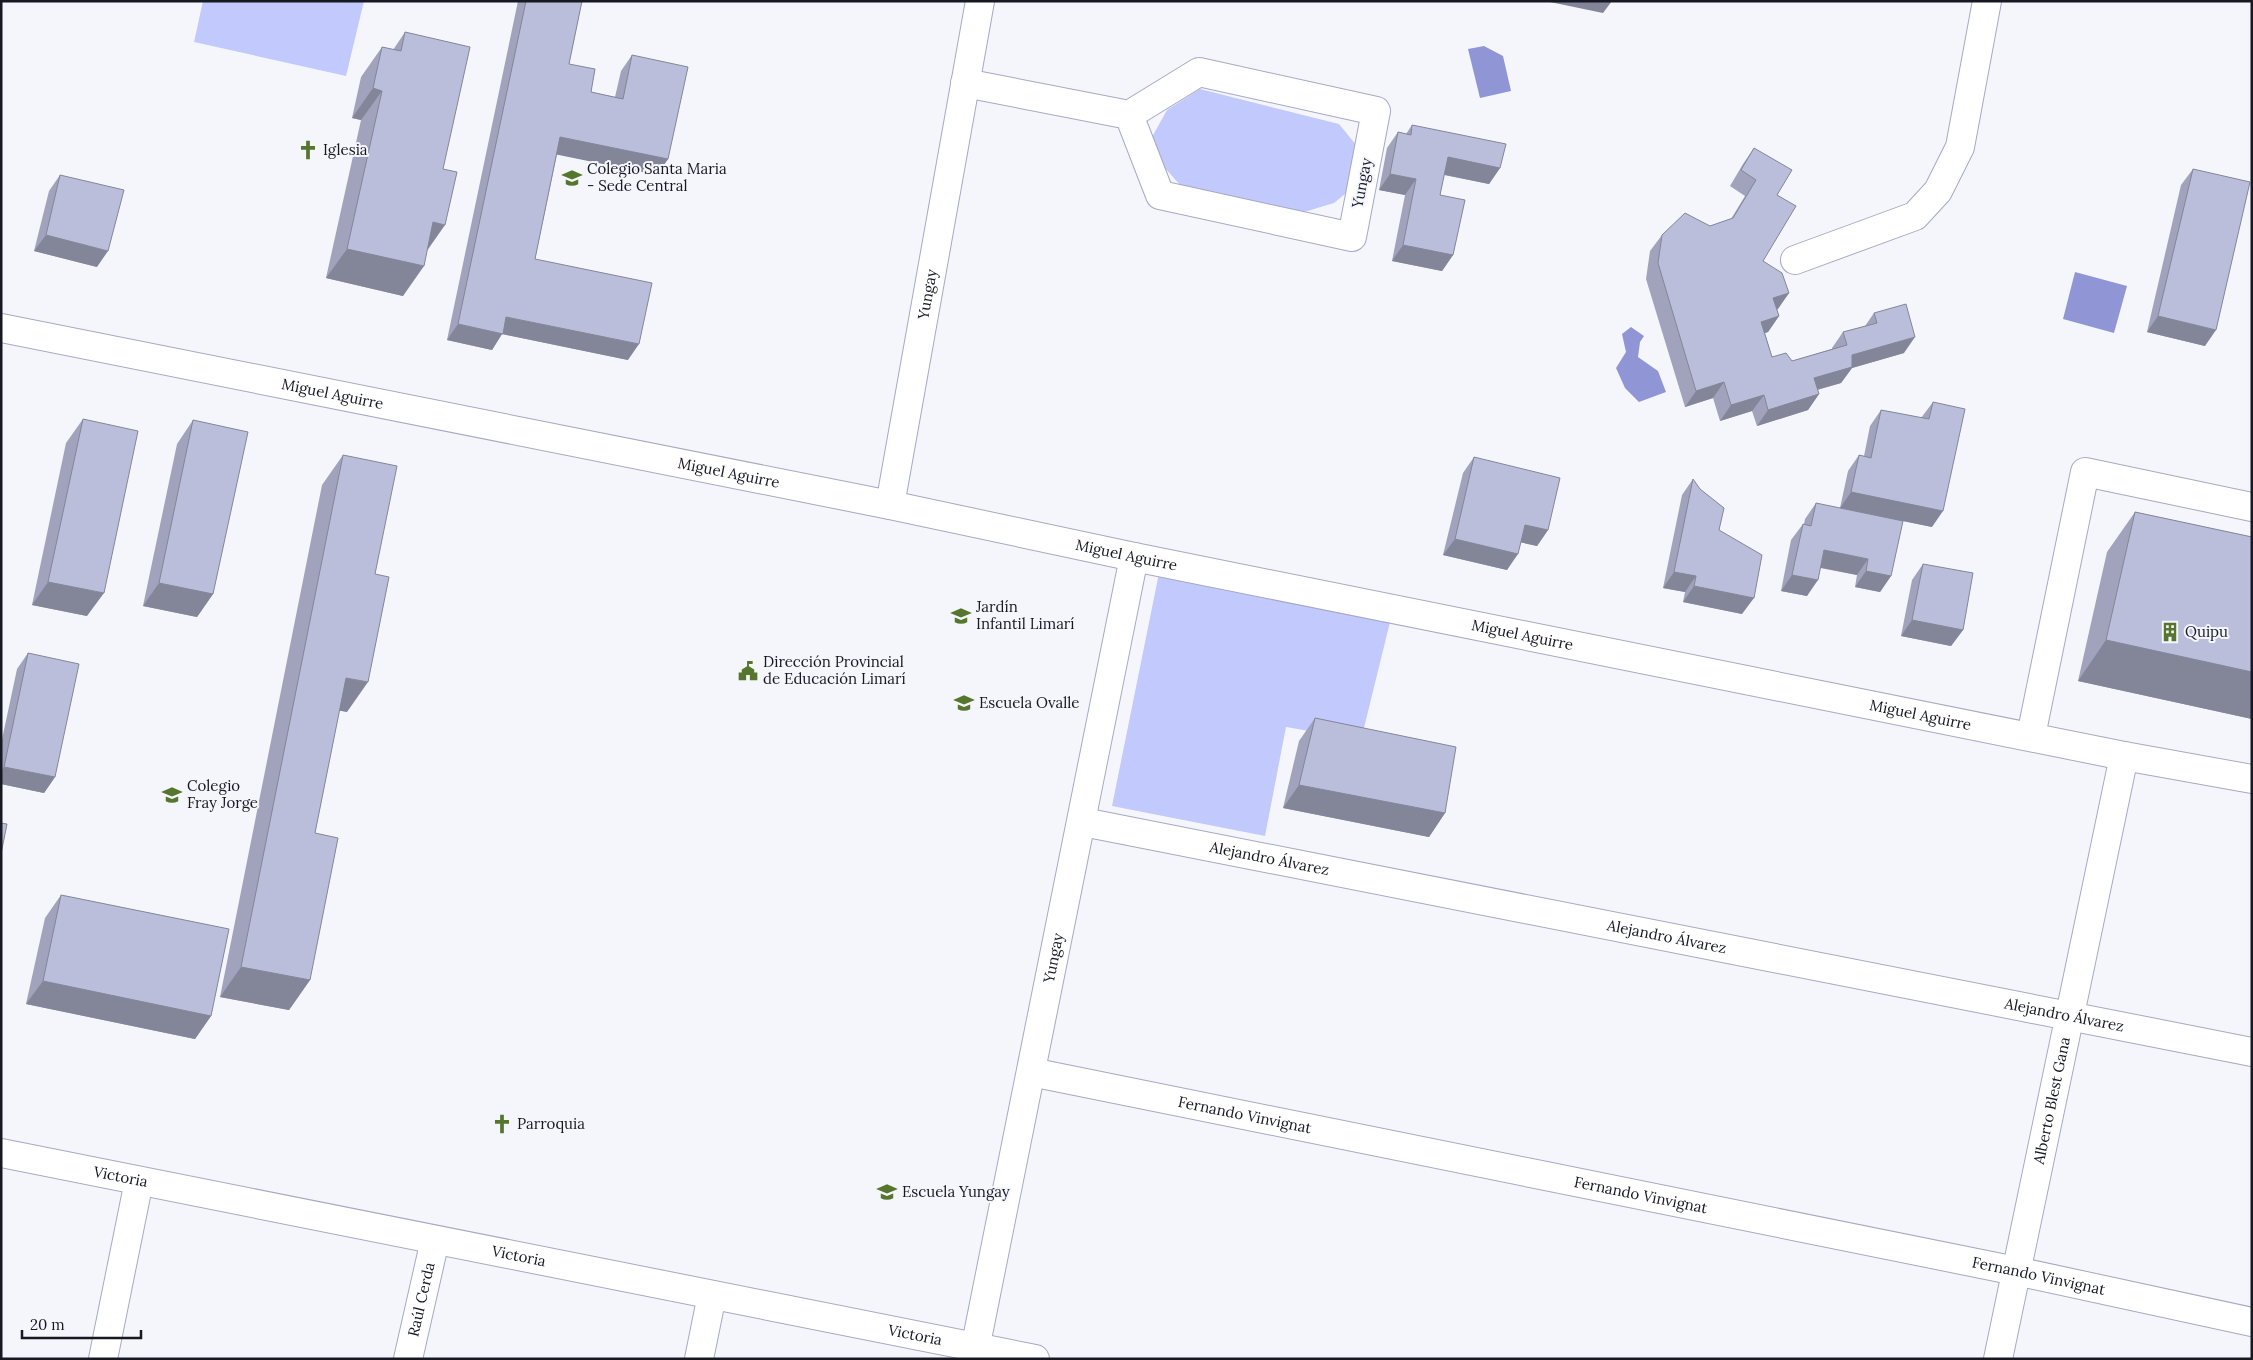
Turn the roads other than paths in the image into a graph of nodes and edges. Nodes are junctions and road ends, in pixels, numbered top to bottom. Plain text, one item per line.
1 (980, 1) edge
2 (1987, 1) edge
3 (965, 83) junction
4 (1128, 115) junction
5 (1795, 260) dead end
6 (1, 328) edge
7 (890, 505) junction
8 (2252, 507) edge
9 (1134, 556) junction
10 (2031, 736) junction
11 (2124, 756) junction
12 (2252, 778) edge
13 (1083, 822) junction
14 (2069, 1016) junction
15 (2252, 1052) edge
16 (1031, 1072) junction
17 (1, 1154) edge
18 (139, 1181) junction
19 (435, 1240) junction
20 (2016, 1271) junction
21 (712, 1295) junction
22 (2252, 1322) edge
23 (974, 1353) edge
24 (103, 1359) edge
25 (408, 1359) edge
26 (699, 1359) edge
27 (1035, 1359) edge
28 (1998, 1359) edge

1 - 3 street, Yungay
2 - 5 street
3 - 4 street
3 - 7 street, Yungay
4 - 4 street, Yungay
6 - 7 street, Miguel Aguirre
7 - 9 street, Miguel Aguirre
8 - 10 street
9 - 10 street, Miguel Aguirre
9 - 13 street, Yungay
10 - 11 street, Miguel Aguirre
11 - 12 street, Miguel Aguirre
11 - 14 street, Alberto Blest Gana
13 - 14 street, Alejandro Álvarez
13 - 16 street, Yungay
14 - 15 street, Alejandro Álvarez
14 - 20 street, Alberto Blest Gana
16 - 20 street, Fernando Vinvignat
16 - 23 street, Yungay
17 - 18 street, Victoria
18 - 19 street, Victoria
18 - 24 street
19 - 21 street, Victoria
19 - 25 street, Raúl Cerda
20 - 22 street, Fernando Vinvignat
20 - 28 street, Alberto Blest Gana
21 - 23 street, Victoria
21 - 26 street
23 - 27 street, Victoria

